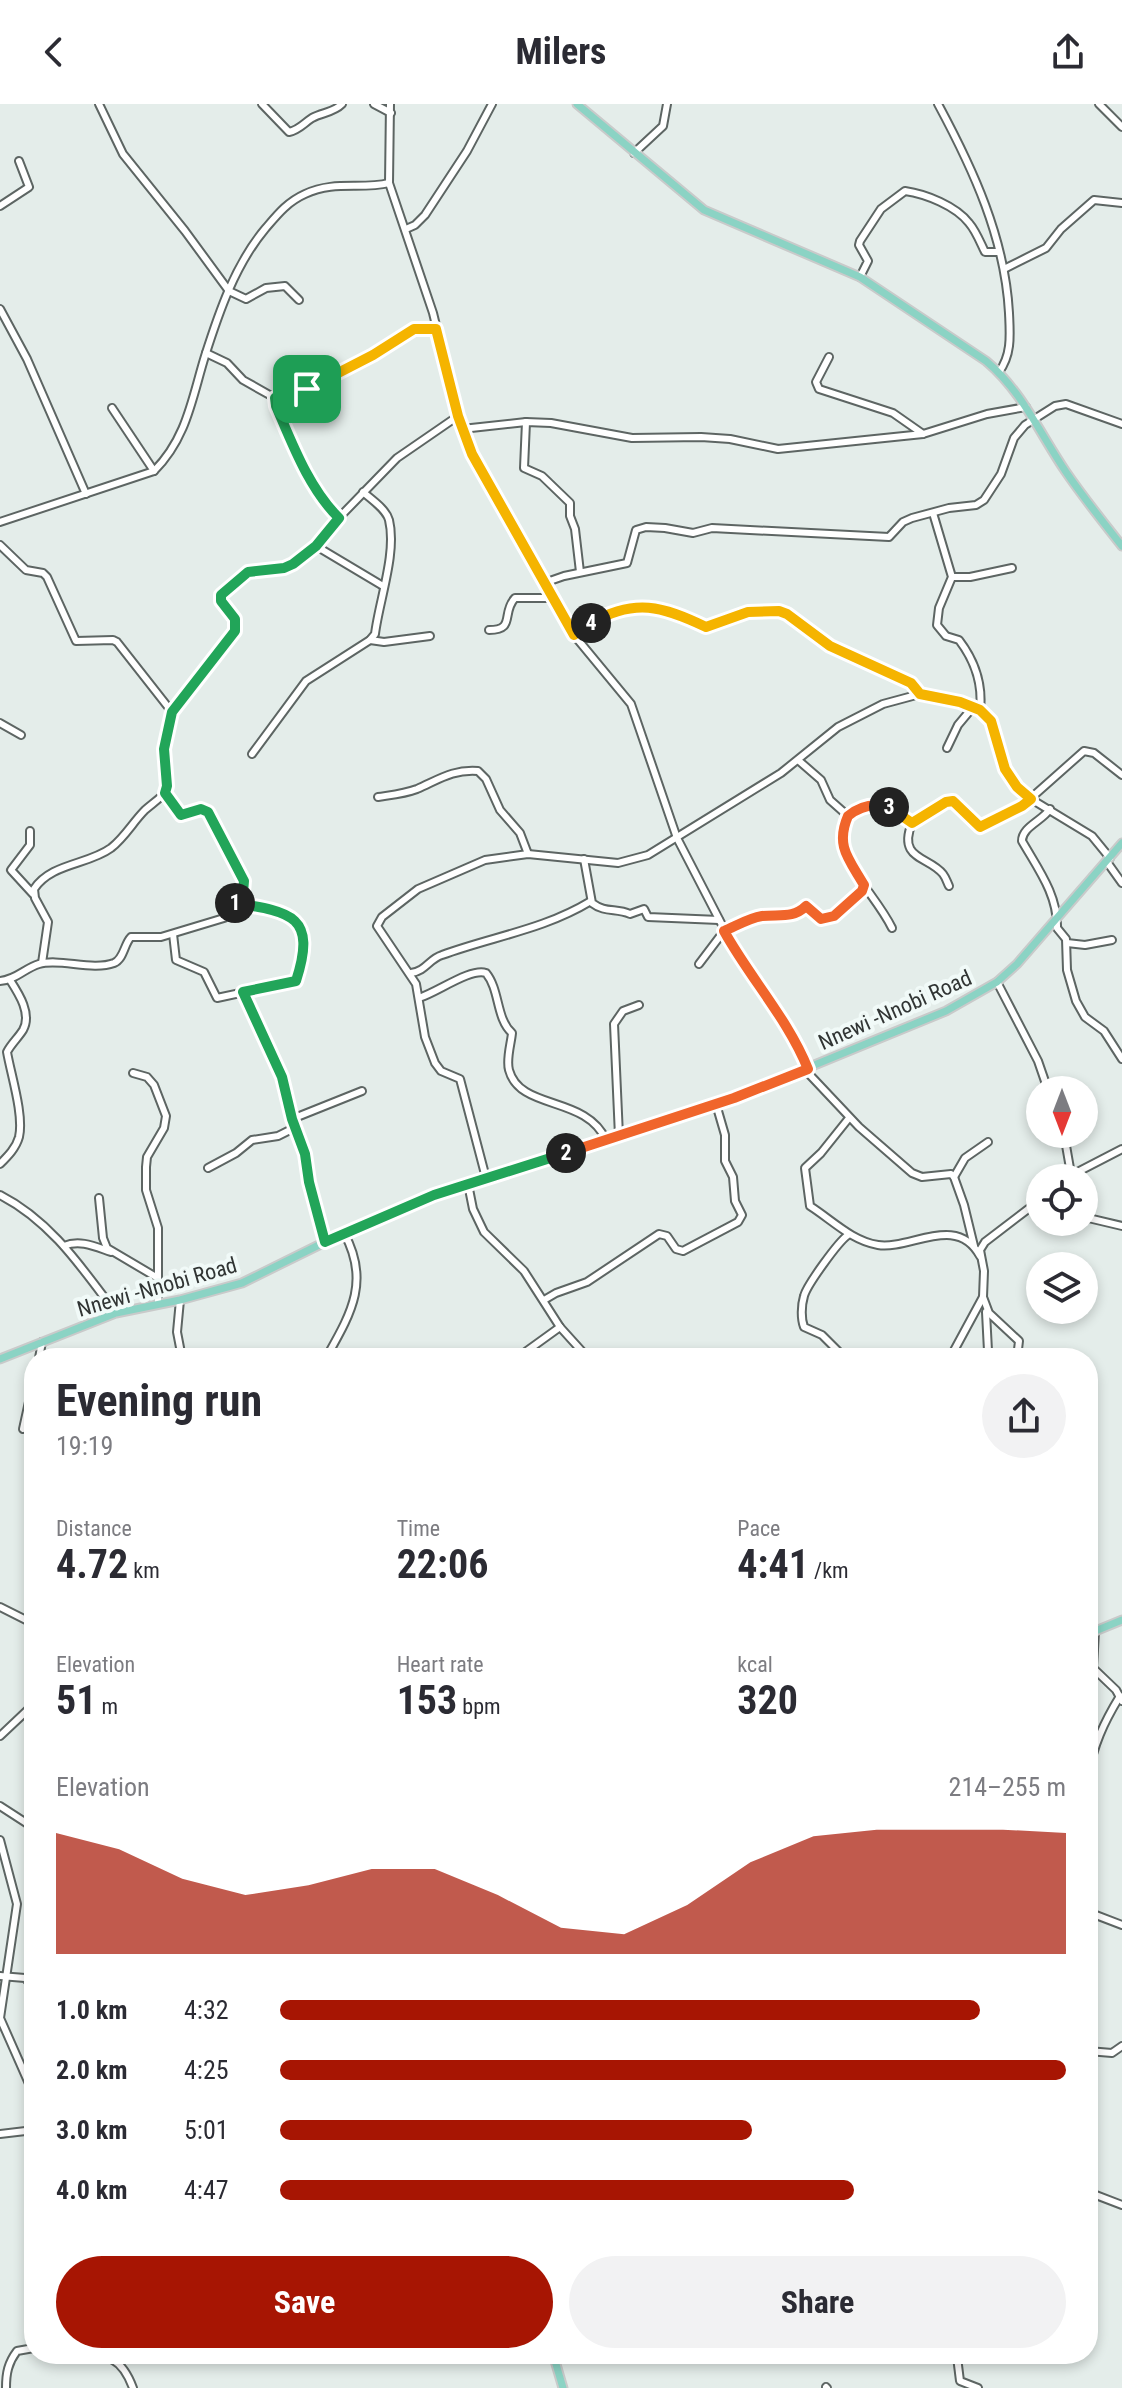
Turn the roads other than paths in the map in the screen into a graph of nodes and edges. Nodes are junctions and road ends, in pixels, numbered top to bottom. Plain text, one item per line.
1 (99, 104) edge
2 (262, 104) edge
3 (342, 104) edge
4 (374, 104) edge
5 (390, 104) edge
6 (492, 104) edge
7 (577, 104) edge
8 (667, 104) edge
9 (938, 104) edge
10 (1099, 104) edge
11 (391, 113) junction
12 (1122, 127) edge
13 (634, 153) junction
14 (19, 161) dead end
15 (389, 183) junction
16 (1122, 203) edge
17 (0, 206) edge
18 (406, 229) junction
19 (999, 252) junction
20 (1004, 269) junction
21 (860, 277) junction
22 (229, 291) junction
23 (299, 300) dead end
24 (0, 309) edge
25 (436, 329) junction
26 (206, 353) junction
27 (829, 357) dead end
28 (999, 372) junction
29 (275, 398) junction
30 (1026, 407) junction
31 (112, 408) dead end
32 (458, 416) junction
33 (1034, 420) junction
34 (526, 422) junction
35 (1122, 424) edge
36 (462, 429) junction
37 (923, 434) junction
38 (154, 471) junction
39 (363, 492) junction
40 (86, 494) junction
41 (933, 513) junction
42 (339, 518) junction
43 (0, 522) edge
44 (0, 545) edge
45 (316, 546) junction
46 (1122, 546) edge
47 (1012, 568) dead end
48 (580, 572) junction
49 (952, 577) junction
50 (544, 583) junction
51 (383, 586) junction
52 (552, 598) junction
53 (489, 630) dead end
54 (574, 635) junction
55 (430, 636) dead end
56 (370, 640) junction
57 (920, 694) junction
58 (976, 708) junction
59 (172, 712) junction
60 (0, 723) edge
61 (21, 735) dead end
62 (947, 748) dead end
63 (252, 754) dead end
64 (798, 760) junction
65 (1122, 775) edge
66 (165, 793) junction
67 (378, 797) dead end
68 (1031, 799) junction
69 (1050, 809) junction
70 (848, 816) junction
71 (912, 823) junction
72 (30, 831) dead end
73 (677, 838) junction
74 (1122, 843) edge
75 (528, 854) junction
76 (584, 859) junction
77 (1108, 860) junction
78 (1122, 883) edge
79 (864, 885) junction
80 (949, 886) dead end
81 (33, 894) junction
82 (591, 901) junction
83 (235, 903) junction
84 (1058, 919) junction
85 (719, 920) junction
86 (892, 928) dead end
87 (724, 931) junction
88 (173, 934) junction
89 (1112, 940) dead end
90 (1067, 943) junction
91 (42, 963) junction
92 (699, 964) dead end
93 (411, 973) junction
94 (10, 980) junction
95 (0, 981) edge
96 (997, 982) junction
97 (243, 992) junction
98 (419, 998) junction
99 (639, 1005) dead end
100 (1122, 1059) edge
101 (808, 1069) junction
102 (133, 1073) dead end
103 (1042, 1076) edge
104 (362, 1091) dead end
105 (716, 1104) junction
106 (849, 1118) junction
107 (292, 1119) junction
108 (296, 1127) junction
109 (619, 1136) junction
110 (606, 1140) junction
111 (988, 1142) dead end
112 (1122, 1149) edge
113 (0, 1164) edge
114 (1092, 1164) edge
115 (208, 1168) dead end
116 (954, 1177) junction
117 (486, 1178) junction
118 (468, 1184) junction
119 (0, 1195) edge
120 (99, 1198) dead end
121 (1026, 1212) edge
122 (1098, 1220) edge
123 (1122, 1226) edge
124 (344, 1233) junction
125 (848, 1235) junction
126 (325, 1242) junction
127 (64, 1246) junction
128 (974, 1246) junction
129 (111, 1252) junction
130 (980, 1256) junction
131 (156, 1277) junction
132 (983, 1297) junction
133 (180, 1300) junction
134 (544, 1300) junction
135 (158, 1303) junction
136 (985, 1306) junction
137 (116, 1313) junction
138 (560, 1327) junction
139 (42, 1342) junction
140 (27, 1348) edge
141 (41, 1348) edge
142 (180, 1348) edge
143 (331, 1348) edge
144 (531, 1348) edge
145 (579, 1348) edge
146 (837, 1348) edge
147 (955, 1348) edge
148 (988, 1348) edge
149 (1018, 1348) edge
150 (24, 1349) edge
151 (0, 1359) edge
152 (24, 1424) edge
153 (23, 1429) dead end
154 (0, 1607) edge
155 (24, 1619) edge
156 (1122, 1620) edge
157 (1098, 1629) edge
158 (1098, 1673) edge
159 (1121, 1698) edge
160 (24, 1713) edge
161 (0, 1736) edge
162 (1098, 1736) edge
163 (0, 1806) edge
164 (24, 1822) edge
165 (0, 1840) edge
166 (1098, 1916) edge
167 (1122, 1925) edge
168 (3, 1976) edge
169 (24, 1978) edge
170 (0, 2018) edge
171 (1122, 2046) edge
172 (1098, 2052) edge
173 (24, 2072) edge
174 (24, 2131) edge
175 (0, 2134) edge
176 (1098, 2196) edge
177 (1122, 2205) edge
178 (24, 2350) edge
179 (119, 2364) edge
180 (556, 2364) edge
181 (958, 2364) edge
182 (6, 2388) edge
183 (133, 2388) edge
184 (563, 2388) edge
185 (978, 2388) edge

1 - 22 street
2 - 3 street
4 - 11 street
5 - 11 street
6 - 18 street
7 - 13 main road
8 - 13 street
9 - 19 street
10 - 12 street
11 - 15 street
13 - 21 main road
14 - 17 street
15 - 18 street
15 - 22 street
16 - 20 street
18 - 25 street
19 - 20 street
19 - 21 street
20 - 28 street
21 - 28 main road
22 - 23 street
22 - 26 street
24 - 40 street
25 - 29 street
25 - 32 street
26 - 29 street
26 - 38 street
27 - 37 street
28 - 30 main road
29 - 42 street
30 - 33 main road
30 - 37 street
31 - 38 street
32 - 36 street
32 - 39 street
33 - 35 street
33 - 41 street
33 - 46 main road
34 - 36 street
34 - 37 street
34 - 48 street
36 - 50 street
38 - 40 street
39 - 42 street
39 - 51 street
40 - 43 street
41 - 48 street
41 - 49 street
42 - 45 street
44 - 59 street
45 - 51 street
45 - 59 street
47 - 49 street
48 - 50 street
49 - 58 street
50 - 52 street
51 - 56 street
52 - 53 street
52 - 54 street
54 - 57 street
54 - 73 street
55 - 56 street
56 - 63 street
57 - 58 street
57 - 64 street
58 - 62 street
58 - 68 street
59 - 66 street
60 - 61 street
64 - 70 street
64 - 73 street
65 - 68 street
66 - 81 street
66 - 83 street
67 - 75 street
68 - 69 street
68 - 71 street
69 - 77 street
69 - 84 street
70 - 71 street
70 - 79 street
71 - 80 street
72 - 81 street
73 - 76 street
73 - 85 street
74 - 77 main road, Nnewi -Nnobi Road
75 - 76 street
75 - 93 street
76 - 82 street
77 - 78 street
77 - 84 main road, Nnewi -Nnobi Road
79 - 86 street
79 - 87 street
81 - 91 street
82 - 85 street
82 - 93 street
83 - 88 street
83 - 97 street
84 - 90 street
84 - 96 main road, Nnewi -Nnobi Road
85 - 87 street
87 - 92 street
87 - 101 street
88 - 91 street
88 - 97 street
89 - 90 street
90 - 100 street
91 - 94 street
93 - 98 street
94 - 95 street
94 - 113 street
96 - 101 main road, Nnewi -Nnobi Road
96 - 103 street
97 - 107 street
98 - 110 street
98 - 117 street
99 - 109 street
101 - 105 main road, Nnewi -Nnobi Road
101 - 106 street
102 - 131 street
104 - 107 street
105 - 109 main road, Nnewi -Nnobi Road
105 - 134 street
106 - 116 street
106 - 125 street
107 - 108 street
108 - 115 street
108 - 126 street
109 - 110 main road, Nnewi -Nnobi Road
110 - 117 main road, Nnewi -Nnobi Road
111 - 116 street
112 - 114 street
116 - 128 street
117 - 118 main road, Nnewi -Nnobi Road
118 - 124 main road, Nnewi -Nnobi Road
118 - 134 street
119 - 127 street
120 - 129 street
121 - 130 street
122 - 123 street
124 - 126 main road, Nnewi -Nnobi Road
124 - 143 street
125 - 128 street
125 - 146 street
126 - 133 main road, Nnewi -Nnobi Road
127 - 129 street
127 - 137 street
128 - 130 street
129 - 131 street
130 - 132 street
131 - 135 street
132 - 136 street
132 - 147 street
133 - 135 main road, Nnewi -Nnobi Road
133 - 142 street
134 - 138 street
135 - 137 main road, Nnewi -Nnobi Road
136 - 148 street
136 - 149 street
137 - 139 main road, Nnewi -Nnobi Road
138 - 144 street
138 - 145 street
139 - 140 main road, Nnewi -Nnobi Road
139 - 141 street
150 - 151 main road, Nnewi -Nnobi Road
152 - 153 street
154 - 155 street
156 - 157 main road
158 - 159 street
159 - 162 street
160 - 161 street
163 - 164 street
165 - 168 street
166 - 167 street
168 - 169 street
168 - 170 street
170 - 173 street
171 - 172 street
174 - 175 street
176 - 177 street
178 - 182 street
179 - 183 street
180 - 184 main road
181 - 185 street

